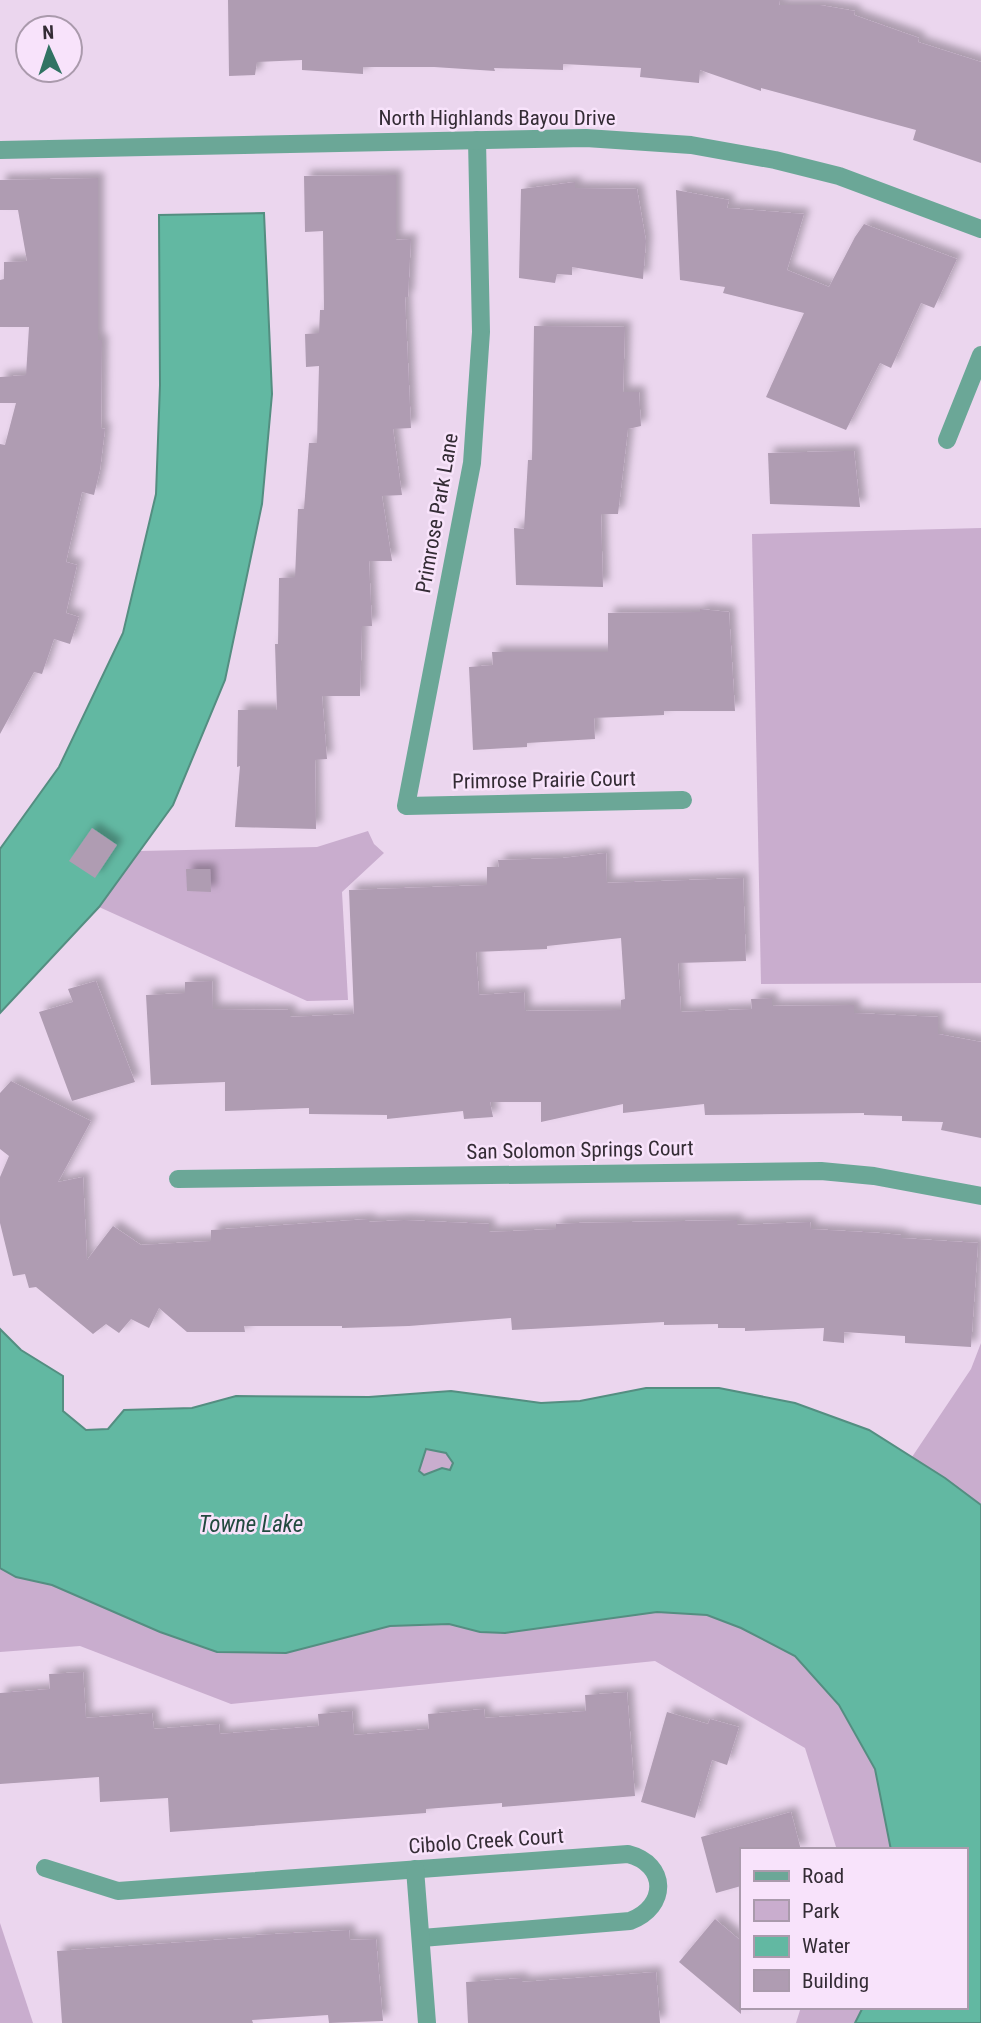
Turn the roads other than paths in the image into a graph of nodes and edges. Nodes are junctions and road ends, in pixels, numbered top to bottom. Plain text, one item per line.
1 (477, 140) junction
2 (0, 150) edge
3 (981, 229) edge
4 (981, 355) edge
5 (947, 440) dead end
6 (684, 800) dead end
7 (406, 806) joint
8 (178, 1179) dead end
9 (981, 1196) edge
10 (45, 1868) dead end
11 (415, 1869) junction
12 (422, 1938) junction
13 (427, 2023) edge

1 - 2 street, North Highlands Bayou Drive
1 - 3 street, North Highlands Bayou Drive
1 - 7 street, Primrose Park Lane
4 - 5 street
6 - 7 street, Primrose Prairie Court
8 - 9 street, San Solomon Springs Court
10 - 11 street, Cibolo Creek Court
11 - 12 street
11 - 12 street, Cibolo Creek Court
12 - 13 street

